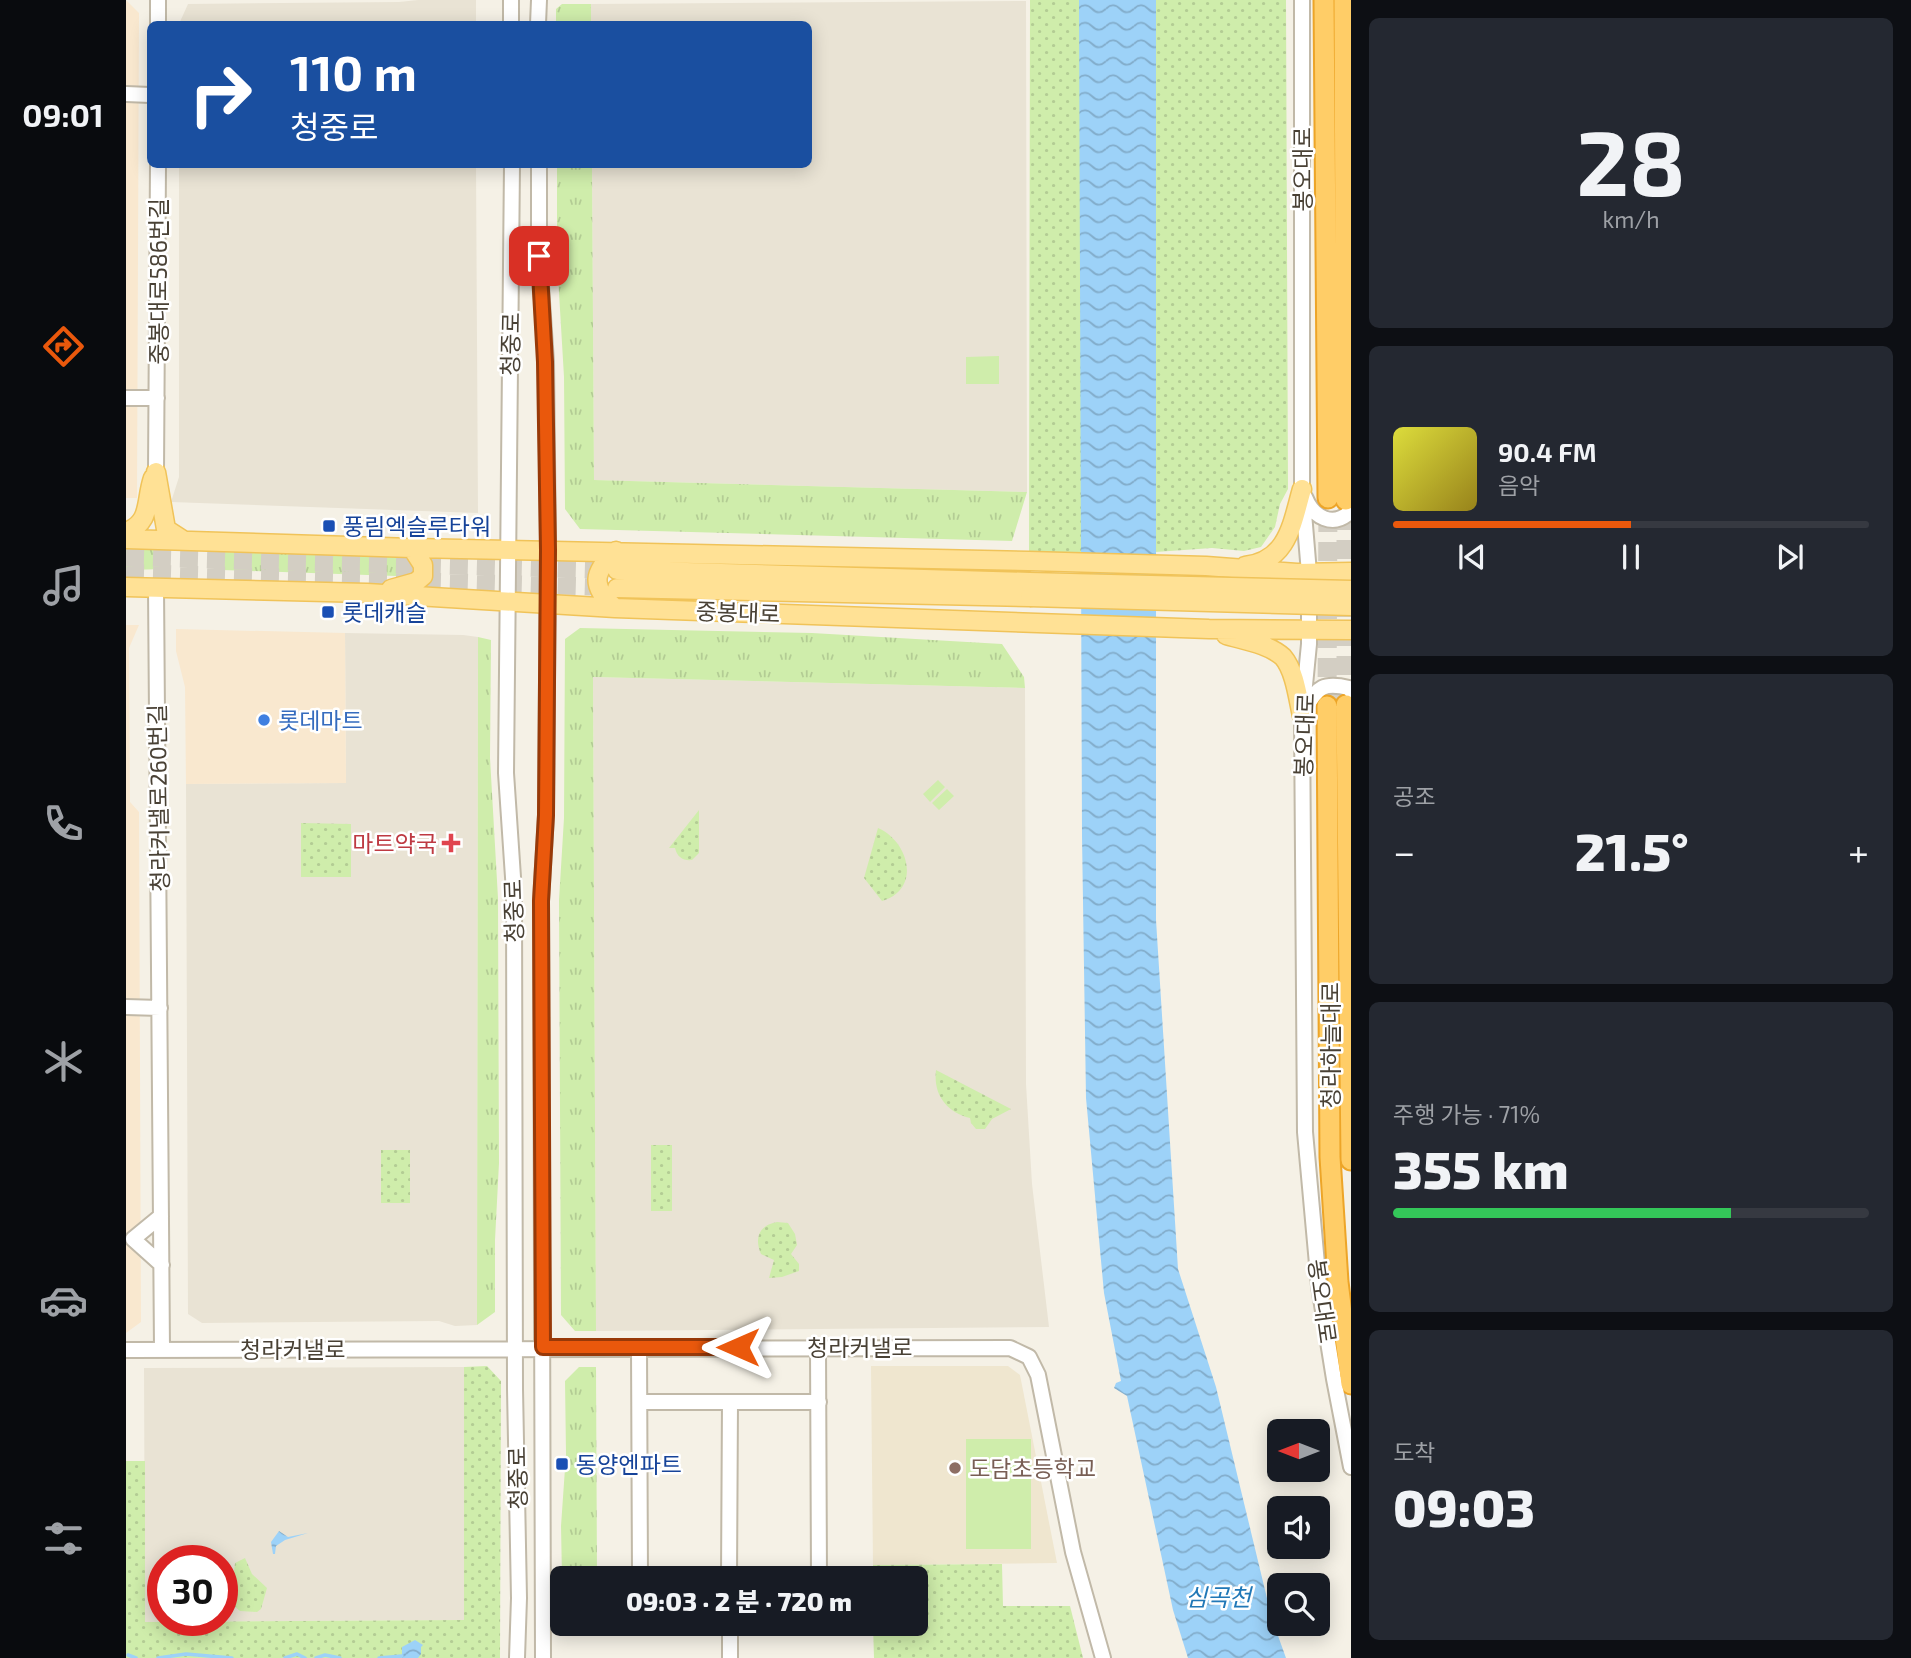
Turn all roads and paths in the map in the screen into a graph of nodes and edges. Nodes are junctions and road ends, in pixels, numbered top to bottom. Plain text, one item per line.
1 (158, 0) edge
2 (511, 0) edge
3 (538, 0) edge
4 (1302, 0) edge
5 (1324, 0) edge
6 (1344, 0) edge
7 (158, 21) edge
8 (511, 21) edge
9 (538, 21) edge
10 (126, 94) edge
11 (147, 94) edge
12 (158, 168) edge
13 (512, 168) edge
14 (539, 168) edge
15 (126, 398) edge
16 (157, 398) junction
17 (156, 472) junction
18 (1302, 489) junction
19 (1342, 503) edge
20 (126, 532) edge
21 (126, 539) edge
22 (183, 540) junction
23 (412, 548) junction
24 (508, 550) junction
25 (548, 550) junction
26 (616, 551) junction
27 (1206, 566) junction
28 (1351, 572) edge
29 (1309, 573) junction
30 (617, 579) tunnel mouth
31 (126, 587) edge
32 (156, 588) junction
33 (1029, 589) junction
34 (1351, 590) edge
35 (367, 593) junction
36 (507, 601) junction
37 (547, 604) junction
38 (1351, 606) edge
39 (615, 608) junction
40 (1209, 629) junction
41 (1309, 630) junction
42 (1351, 630) edge
43 (1341, 701) edge
44 (1302, 716) junction
45 (126, 1007) edge
46 (160, 1008) junction
47 (1351, 1160) edge
48 (161, 1216) junction
49 (130, 1239) edge
50 (162, 1265) junction
51 (517, 1347) junction
52 (543, 1347) junction
53 (639, 1347) junction
54 (818, 1347) junction
55 (162, 1349) junction
56 (126, 1350) edge
57 (1351, 1384) edge
58 (640, 1402) junction
59 (730, 1402) junction
60 (819, 1402) junction
61 (1351, 1467) edge
62 (640, 1566) edge
63 (729, 1566) edge
64 (820, 1566) edge
65 (730, 1636) edge
66 (730, 1655) edge
67 (517, 1658) edge
68 (543, 1658) edge
69 (1103, 1658) edge

1 - 7 street
2 - 8 street
3 - 9 street
4 - 18 street, 봉오대로
5 - 19 highway, 봉오대로
6 - 19 highway, 봉오대로
10 - 11 street
12 - 16 street, 중봉대로586번길
13 - 24 street, 청중로
14 - 25 street, 청중로
15 - 16 street, 중봉대로586번길
16 - 17 street, 중봉대로586번길
17 - 20 main road
17 - 22 main road
18 - 19 street
18 - 27 main road
18 - 29 street, 봉오대로
21 - 22 main road
22 - 23 main road
23 - 24 main road
23 - 35 main road
24 - 25 main road
24 - 36 street, 청중로
25 - 26 main road
25 - 37 street, 청중로
26 - 27 main road
26 - 39 main road
27 - 29 main road
28 - 29 main road
29 - 41 street, 봉오대로
30 - 33 main road, 중봉대로
31 - 32 main road, 중봉대로
32 - 35 main road, 중봉대로
32 - 46 street, 청라커낼로260번길
33 - 34 main road, 중봉대로, bridge
33 - 38 main road, 중봉대로, bridge
35 - 36 main road, 중봉대로
36 - 37 main road, 중봉대로
36 - 51 street, 청중로
37 - 39 main road, 중봉대로
37 - 52 street, 청중로
39 - 40 main road, 중봉대로
40 - 41 main road, 중봉대로
40 - 44 main road
41 - 42 main road, 중봉대로
41 - 44 street, 봉오대로
43 - 44 street
43 - 47 highway, 청라하늘대로
43 - 57 highway, 청라하늘대로
44 - 61 street, 봉오대로
45 - 46 street
46 - 48 street, 청라커낼로260번길
48 - 49 street
48 - 50 street, 청라커낼로260번길
49 - 50 street
50 - 55 street, 청라커낼로260번길
51 - 52 street, 청라커낼로
51 - 55 street, 청라커낼로
51 - 67 street, 청중로
52 - 53 street, 청라커낼로
52 - 68 street, 청중로
53 - 54 street, 청라커낼로
53 - 58 street
54 - 60 street
54 - 69 street, 청라커낼로
55 - 56 street, 청라커낼로
58 - 59 street
58 - 62 street
59 - 60 street
59 - 63 street
60 - 64 street
65 - 66 street

